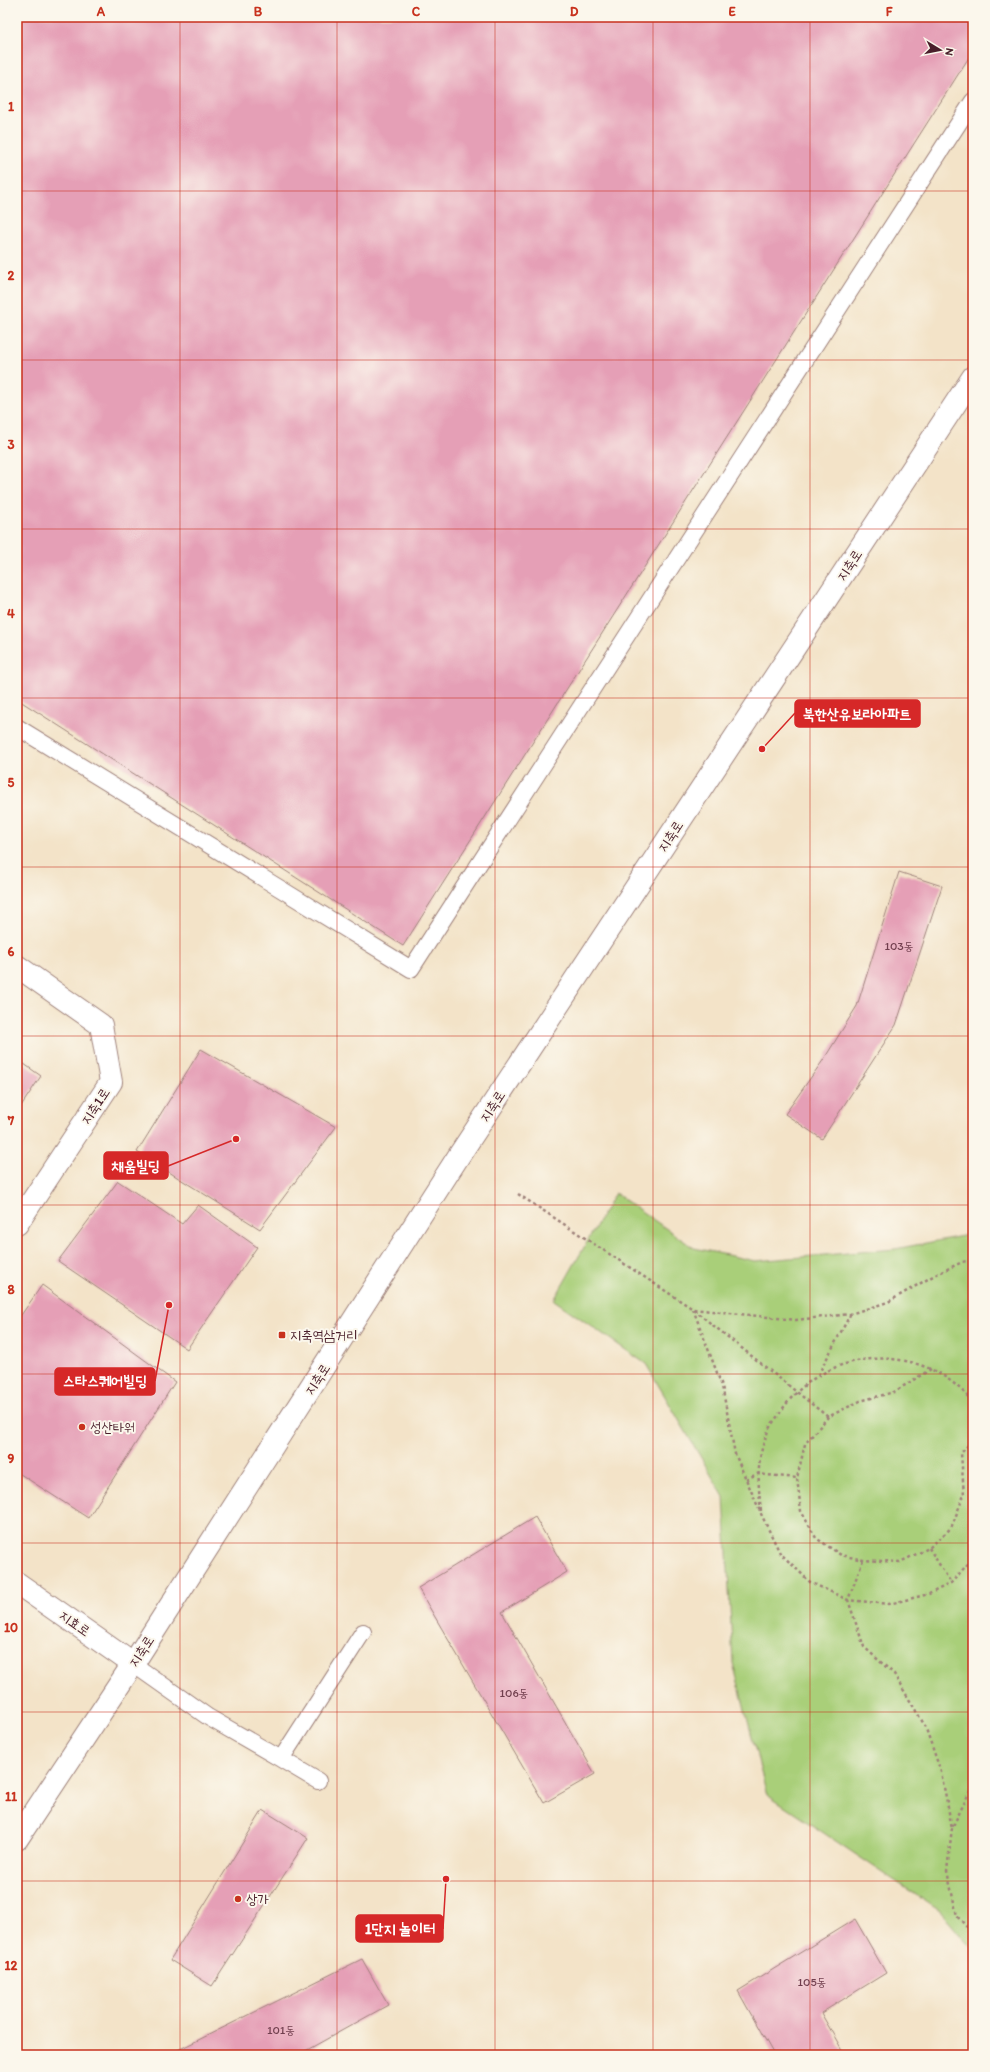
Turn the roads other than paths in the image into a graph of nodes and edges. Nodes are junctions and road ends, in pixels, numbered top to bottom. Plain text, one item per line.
1 (973, 101) edge
2 (973, 377) edge
3 (17, 727) edge
4 (17, 966) edge
5 (17, 1224) edge
6 (17, 1583) edge
7 (363, 1632) dead end
8 (133, 1664) junction
9 (281, 1759) junction
10 (318, 1781) dead end
11 (17, 1839) edge

1 - 3 lane
2 - 8 main road, 지축로
4 - 5 main road, 지축1로
6 - 8 main road, 지효로
7 - 9 lane
8 - 9 lane
8 - 11 main road, 지축로
9 - 10 lane

